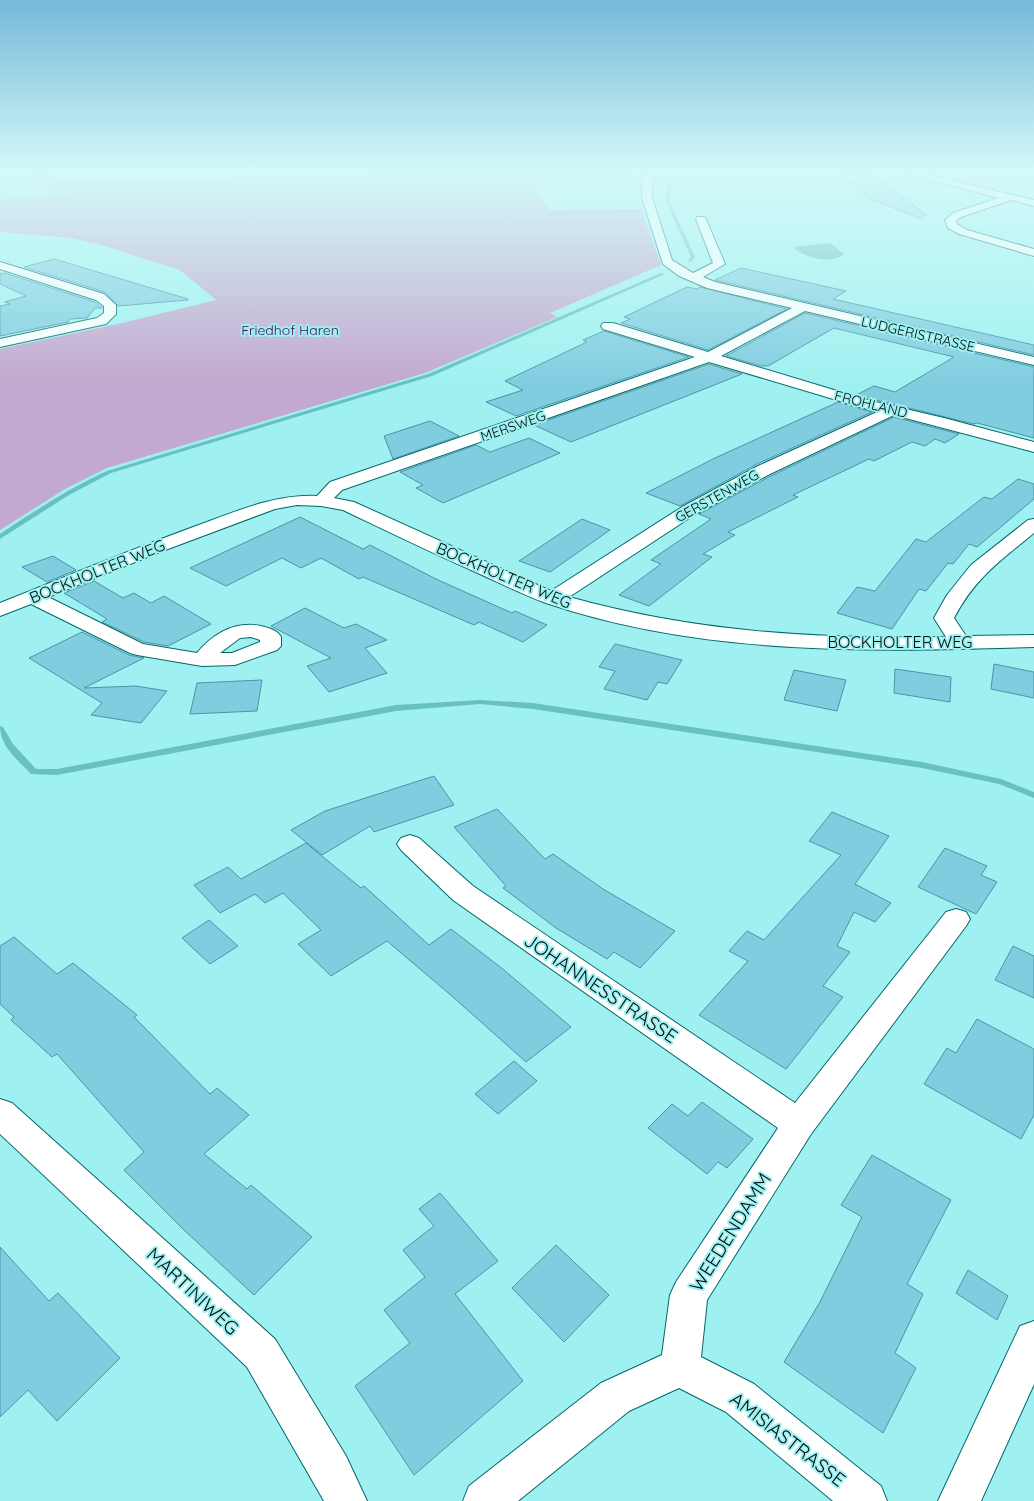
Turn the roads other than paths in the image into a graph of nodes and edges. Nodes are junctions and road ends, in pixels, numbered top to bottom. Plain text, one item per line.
1 (661, 244) edge
2 (711, 244) edge
3 (1004, 244) edge
4 (1034, 253) edge
5 (0, 265) edge
6 (694, 277) junction
7 (803, 306) junction
8 (608, 326) dead end
9 (0, 343) edge
10 (709, 357) junction
11 (1034, 361) edge
12 (891, 411) junction
13 (1034, 447) edge
14 (321, 501) junction
15 (1034, 524) edge
16 (32, 597) junction
17 (553, 598) junction
18 (0, 610) edge
19 (1034, 641) edge
20 (960, 643) junction
21 (202, 660) dead end
22 (410, 844) dead end
23 (956, 919) dead end
24 (0, 1113) edge
25 (799, 1124) junction
26 (1034, 1340) edge
27 (680, 1367) junction
28 (346, 1501) edge
29 (484, 1501) edge
30 (866, 1501) edge
31 (959, 1501) edge

1 - 6 street
2 - 6 street
3 - 4 street
5 - 9 street
6 - 7 street
7 - 10 street, MERSWEG
7 - 11 street, LUDGERISTRASSE
8 - 10 street
10 - 12 street, FROHLAND
10 - 14 street, MERSWEG
12 - 13 street, FROHLAND
12 - 17 street, GERSTENWEG
14 - 16 street, BOCKHOLTER WEG
14 - 17 street, BOCKHOLTER WEG
15 - 20 street
16 - 18 street, BOCKHOLTER WEG
16 - 21 street
17 - 20 street, BOCKHOLTER WEG
19 - 20 street, BOCKHOLTER WEG
22 - 25 street, JOHANNESSTRASSE
23 - 25 street, WEEDENDAMM
24 - 28 street, MARTINIWEG
25 - 27 street, WEEDENDAMM
26 - 31 street
27 - 29 street
27 - 30 street, AMISIASTRASSE

